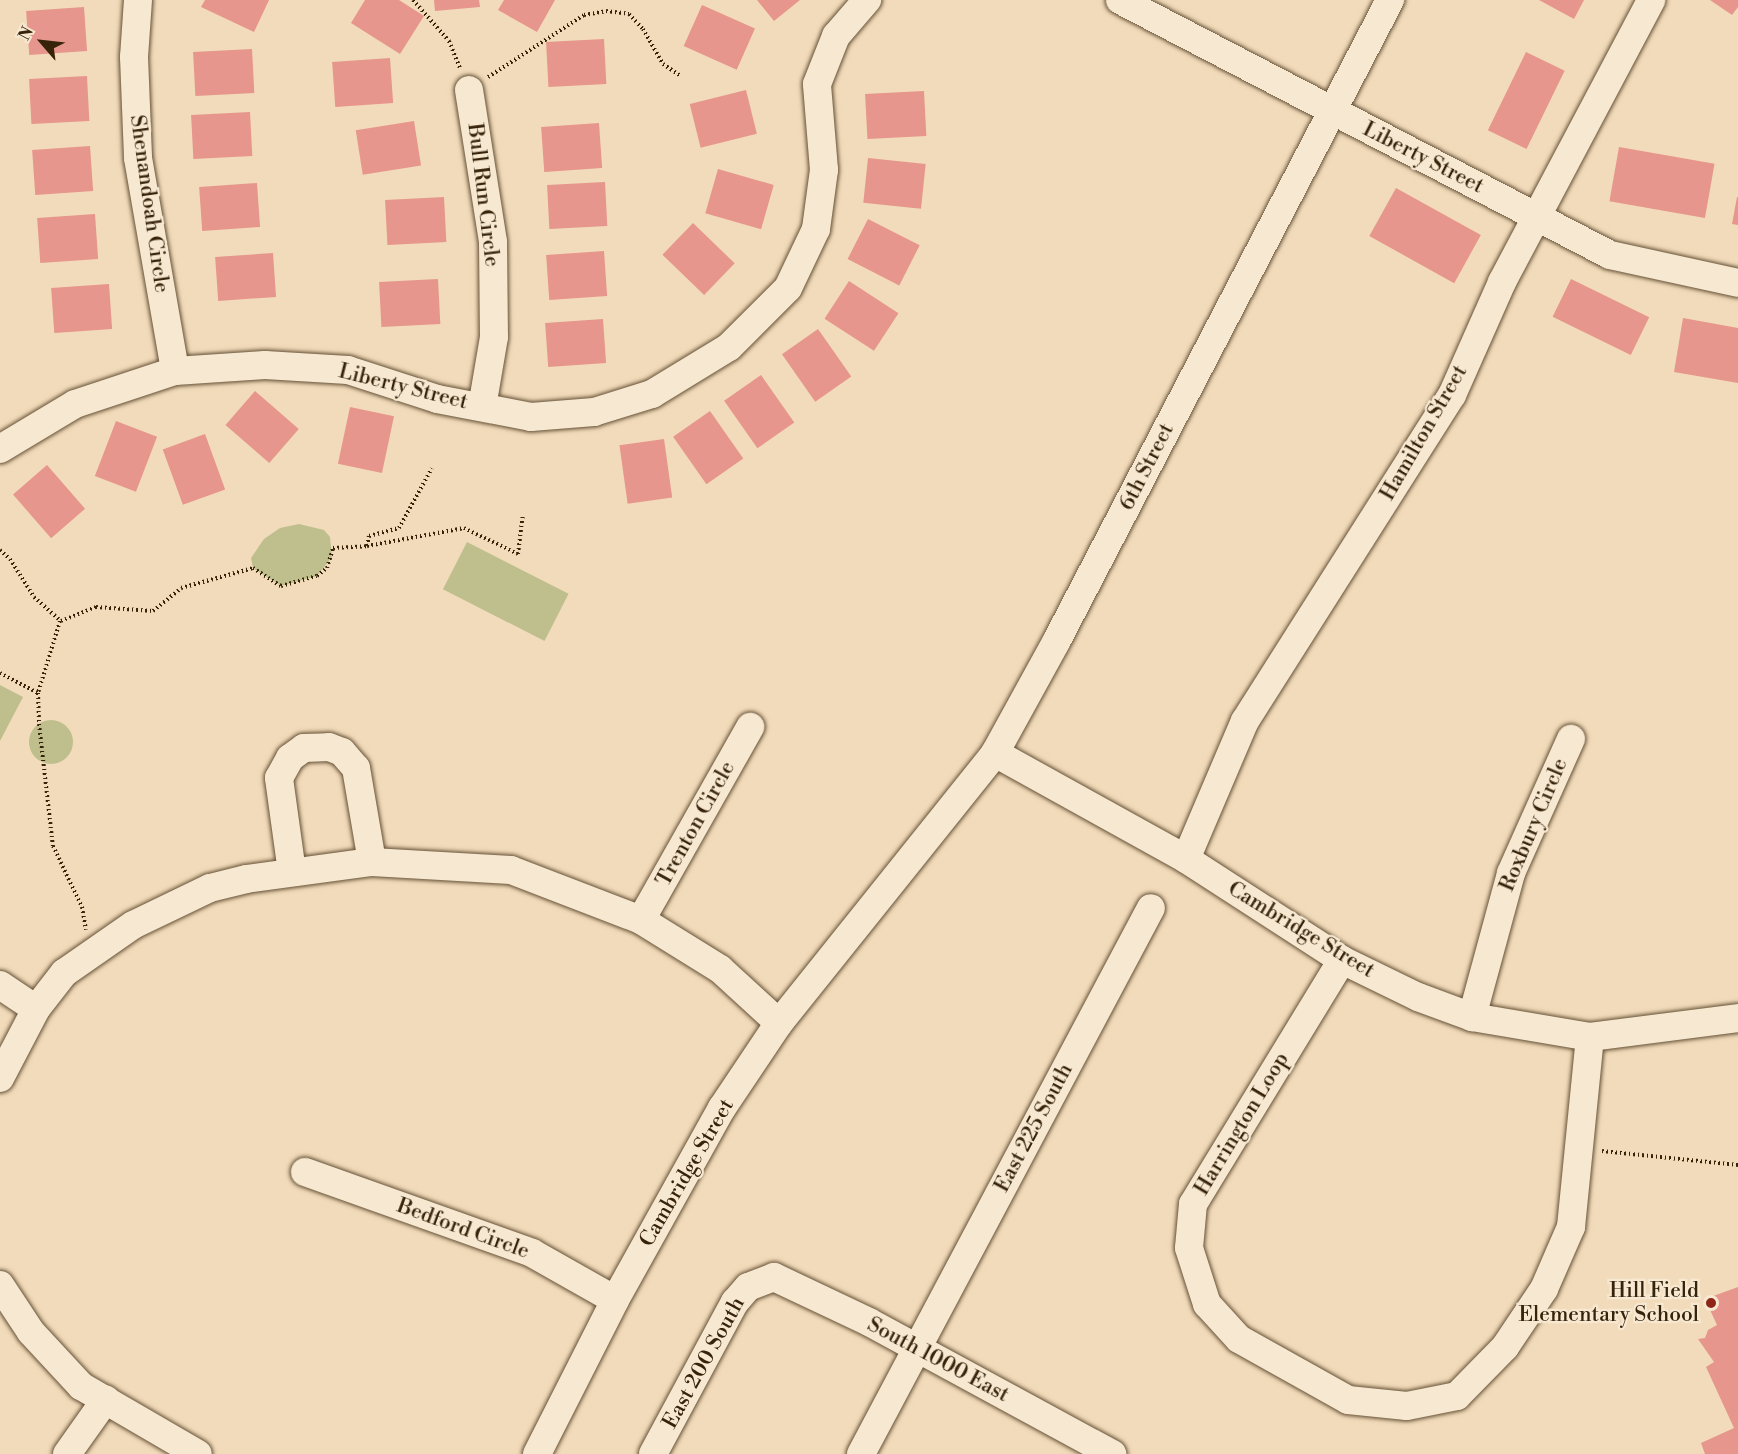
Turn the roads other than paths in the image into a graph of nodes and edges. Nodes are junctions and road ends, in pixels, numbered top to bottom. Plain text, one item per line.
1 (138, 0) edge
2 (867, 0) edge
3 (1120, 0) edge
4 (1390, 0) edge
5 (1651, 0) edge
6 (469, 90) road end
7 (1333, 111) junction
8 (1537, 217) junction
9 (1738, 283) edge
10 (175, 371) junction
11 (482, 407) junction
12 (0, 449) edge
13 (750, 727) dead end
14 (1571, 739) dead end
15 (994, 753) junction
16 (1186, 859) junction
17 (372, 862) junction
18 (292, 872) junction
19 (1151, 908) dead end
20 (869, 912) joint
21 (641, 920) junction
22 (1342, 960) junction
23 (0, 986) edge
24 (36, 1009) junction
25 (1472, 1017) junction
26 (1738, 1018) edge
27 (779, 1023) junction
28 (1590, 1037) junction
29 (0, 1078) edge
30 (305, 1172) dead end
31 (762, 1280) joint
32 (0, 1285) edge
33 (615, 1300) junction
34 (917, 1348) junction
35 (106, 1399) junction
36 (67, 1454) edge
37 (198, 1454) edge
38 (537, 1454) edge
39 (653, 1454) edge
40 (861, 1454) edge
41 (1112, 1454) edge

1 - 10 street, Shenandoah Circle
2 - 11 street, Liberty Street
3 - 7 street, Liberty Street
4 - 7 street, 6th Street
5 - 8 street, Hamilton Street
6 - 11 street, Bull Run Circle
7 - 8 street, Liberty Street
7 - 15 street, 6th Street
8 - 9 street, Liberty Street
8 - 16 street, Hamilton Street
10 - 11 street, Liberty Street
10 - 12 street, Liberty Street
13 - 21 street, Trenton Circle
14 - 25 street, Roxbury Circle
15 - 16 street, Cambridge Street
15 - 20 street, 6th Street
16 - 22 street, Cambridge Street
17 - 18 street
17 - 18 street
17 - 21 street
18 - 24 street
19 - 34 street, East 225 South
20 - 27 street, Cambridge Street
21 - 27 street
22 - 25 street, Cambridge Street
22 - 28 street, Harrington Loop
23 - 24 street
24 - 29 street
25 - 28 street, Cambridge Street
26 - 28 street, Cambridge Street
27 - 33 street, Cambridge Street
30 - 33 street, Bedford Circle
31 - 34 street, South 1000 East
31 - 39 street, East 200 South
32 - 35 street
33 - 38 street, Cambridge Street
34 - 40 street, East 225 South
34 - 41 street, South 1000 East
35 - 36 street
35 - 37 street

